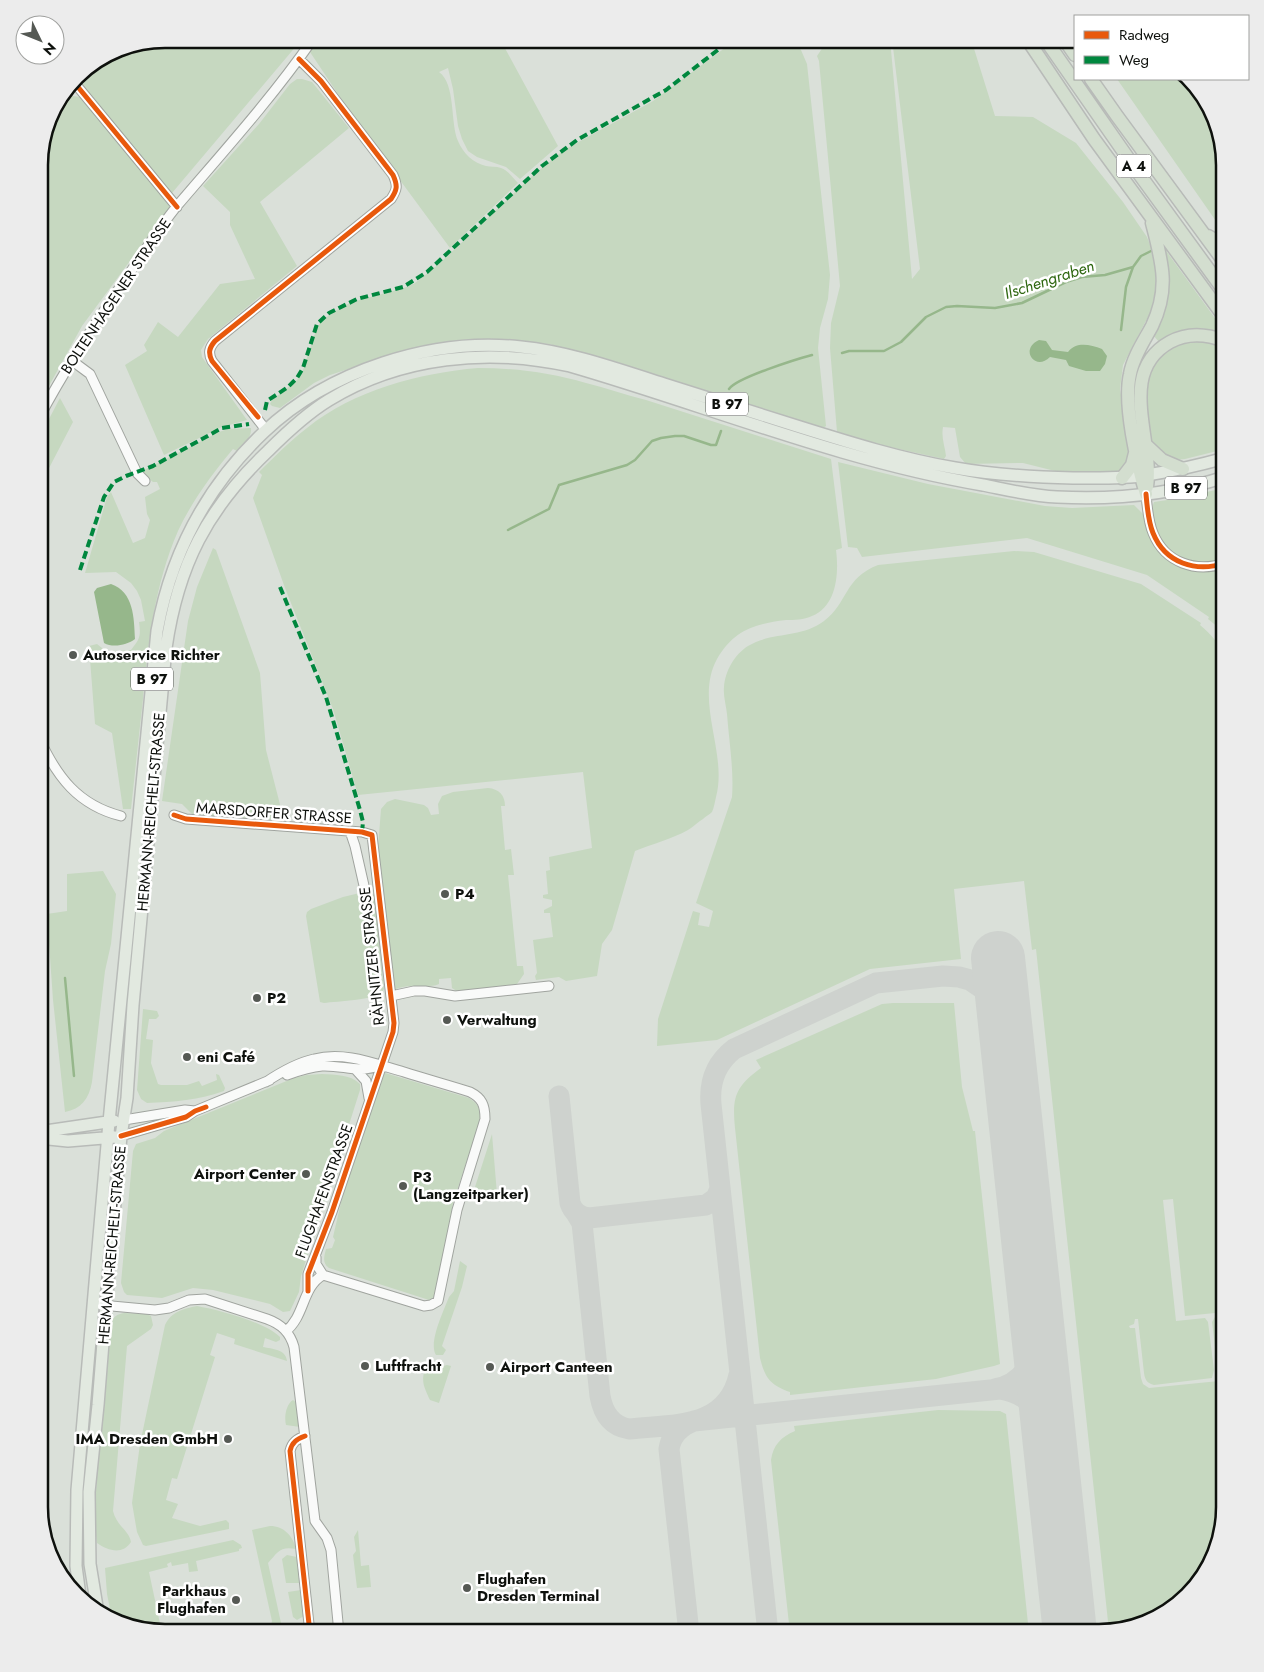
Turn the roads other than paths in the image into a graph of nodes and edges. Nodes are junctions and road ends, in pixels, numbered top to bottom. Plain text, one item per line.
1 (307, 48) edge
2 (1032, 48) edge
3 (1051, 48) edge
4 (299, 59) junction
5 (1092, 80) edge
6 (78, 86) edge
7 (177, 207) junction
8 (1150, 216) junction
9 (1201, 232) junction
10 (1216, 241) edge
11 (1216, 252) edge
12 (1216, 280) edge
13 (1216, 306) edge
14 (1216, 337) edge
15 (71, 360) junction
16 (48, 402) edge
17 (266, 430) junction
18 (277, 442) junction
19 (1141, 448) junction
20 (1216, 460) edge
21 (1183, 469) junction
22 (1144, 476) junction
23 (1122, 478) junction
24 (1216, 480) edge
25 (145, 481) dead end
26 (1146, 494) junction
27 (1216, 566) edge
28 (48, 758) edge
29 (174, 815) dead end
30 (121, 816) dead end
31 (350, 831) junction
32 (372, 835) joint
33 (365, 890) dead end
34 (549, 986) dead end
35 (391, 996) junction
36 (382, 1065) junction
37 (356, 1070) junction
38 (266, 1082) junction
39 (369, 1100) junction
40 (195, 1111) junction
41 (124, 1120) junction
42 (109, 1122) junction
43 (48, 1131) edge
44 (121, 1136) junction
45 (107, 1138) junction
46 (48, 1139) edge
47 (316, 1257) junction
48 (323, 1275) junction
49 (308, 1291) junction
50 (100, 1305) junction
51 (286, 1331) junction
52 (305, 1436) junction
53 (79, 1587) edge
54 (96, 1603) edge
55 (309, 1624) edge
56 (338, 1624) edge

1 - 4 street, BOLTENHAGENER STRASSE
2 - 8 highway
3 - 12 highway, A 4
4 - 7 street, BOLTENHAGENER STRASSE
4 - 17 street
5 - 9 highway, A 4
6 - 7 street
7 - 15 street, BOLTENHAGENER STRASSE
8 - 13 highway
8 - 19 highway
9 - 10 highway
9 - 11 highway, A 4
14 - 19 highway
15 - 16 street, BOLTENHAGENER STRASSE
15 - 25 street
17 - 18 main road
17 - 23 main road, HERMANN-REICHELT-STRASSE / B 97
17 - 42 main road, HERMANN-REICHELT-STRASSE / B 97
18 - 26 main road, HERMANN-REICHELT-STRASSE / B 97
18 - 41 main road, HERMANN-REICHELT-STRASSE / B 97
19 - 21 highway
19 - 22 highway
19 - 23 highway
20 - 21 main road, B 97
21 - 22 main road, B 97
22 - 23 main road, HERMANN-REICHELT-STRASSE / B 97
22 - 26 highway
24 - 26 main road, B 97
26 - 27 street
28 - 30 street
29 - 31 street, MARSDORFER STRASSE
31 - 32 street, MARSDORFER STRASSE
31 - 33 street
32 - 35 street, RÄHNITZER STRASSE
34 - 35 street, RÄHNITZER STRASSE
35 - 36 street, RÄHNITZER STRASSE
36 - 37 street, FLUGHAFENSTRASSE
36 - 38 street, FLUGHAFENSTRASSE
36 - 39 street, RÄHNITZER STRASSE
36 - 48 street, FLUGHAFENSTRASSE
37 - 38 street, FLUGHAFENSTRASSE
37 - 39 street
38 - 40 street, FLUGHAFENSTRASSE
39 - 47 street, FLUGHAFENSTRASSE
40 - 41 street, FLUGHAFENSTRASSE
40 - 44 street, FLUGHAFENSTRASSE
41 - 42 main road, FLUGHAFENSTRASSE
41 - 44 main road, HERMANN-REICHELT-STRASSE / B 97
42 - 43 main road, FLUGHAFENSTRASSE
42 - 45 main road, HERMANN-REICHELT-STRASSE / B 97
44 - 45 main road, FLUGHAFENSTRASSE
44 - 50 main road, HERMANN-REICHELT-STRASSE
45 - 46 main road, FLUGHAFENSTRASSE
45 - 50 main road, HERMANN-REICHELT-STRASSE
47 - 48 street, FLUGHAFENSTRASSE
47 - 49 street, FLUGHAFENSTRASSE
48 - 49 street
49 - 51 street
50 - 51 street
50 - 53 main road, HERMANN-REICHELT-STRASSE
50 - 54 main road, HERMANN-REICHELT-STRASSE
51 - 52 street
52 - 55 street
52 - 56 street

